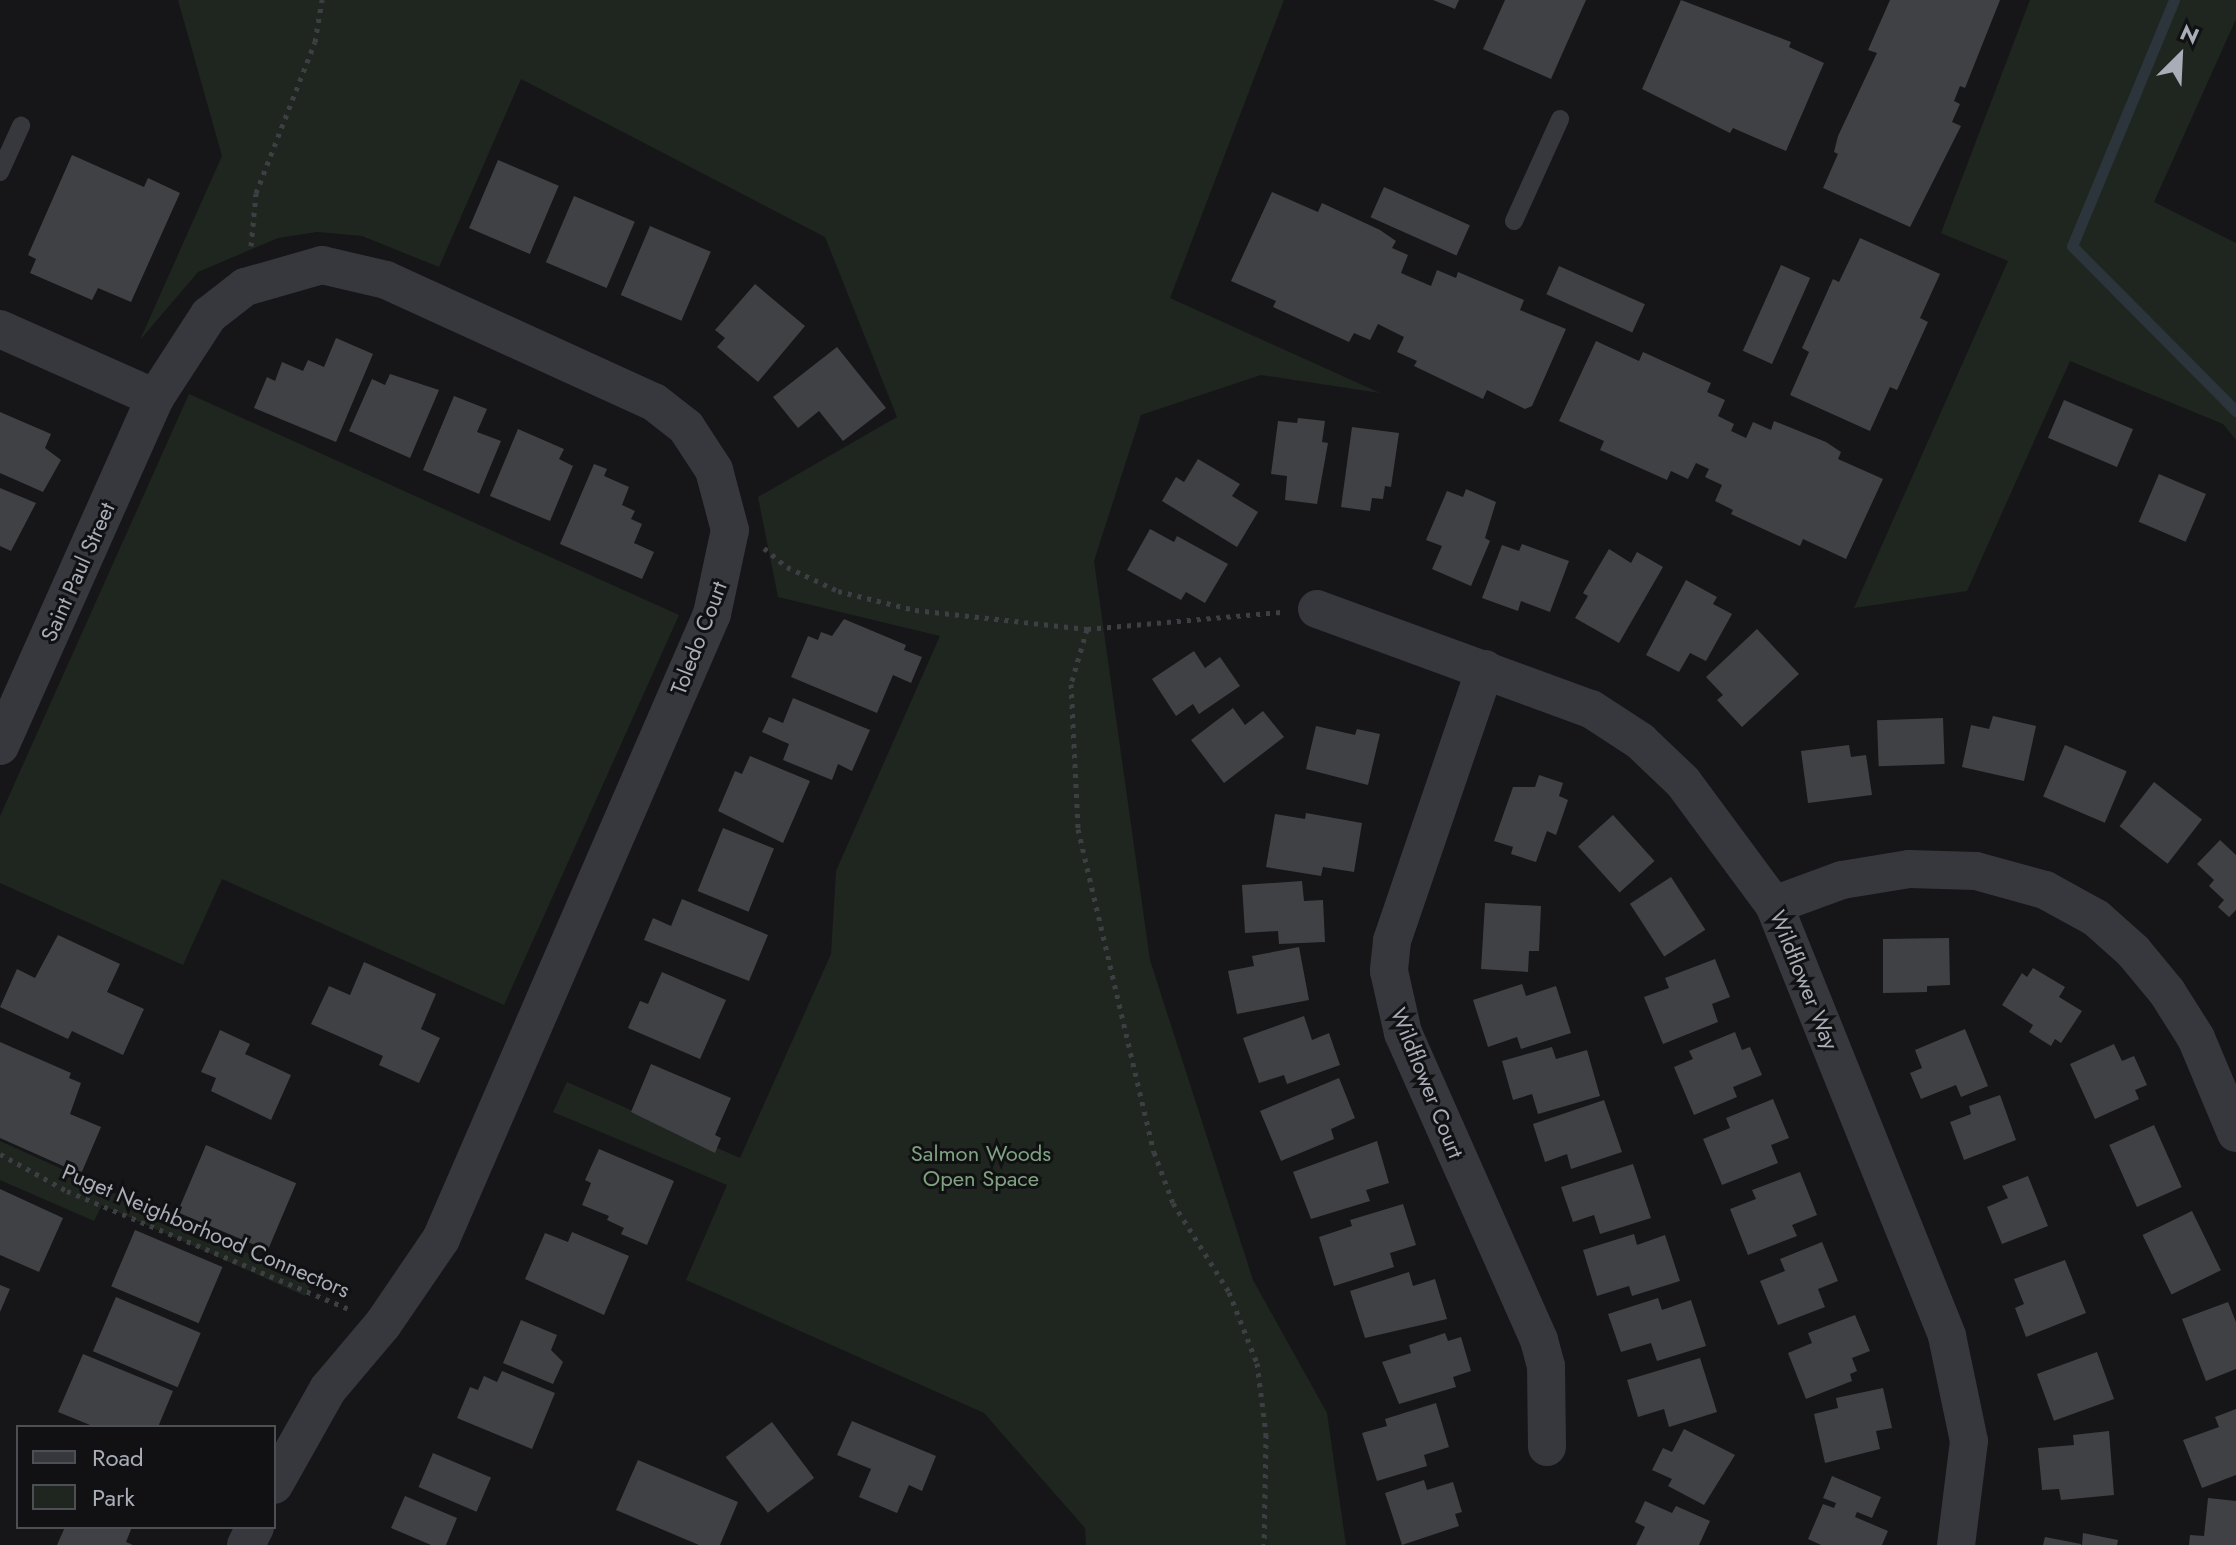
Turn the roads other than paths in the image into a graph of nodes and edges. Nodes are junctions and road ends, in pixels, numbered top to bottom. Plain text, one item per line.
1 (1560, 119) dead end
2 (21, 126) dead end
3 (0, 172) edge
4 (1514, 221) dead end
5 (0, 329) edge
6 (155, 398) junction
7 (1317, 609) dead end
8 (1485, 669) junction
9 (0, 746) edge
10 (1774, 905) junction
11 (2236, 1133) edge
12 (1547, 1447) dead end
13 (276, 1481) edge
14 (1956, 1545) edge

1 - 4 lane
2 - 3 lane
5 - 6 street
6 - 9 street, Saint Paul Street
6 - 13 street, Toledo Court
7 - 8 street, Wildflower Way
8 - 10 street, Wildflower Way
8 - 12 street, Wildflower Court
10 - 11 street
10 - 14 street, Wildflower Way

